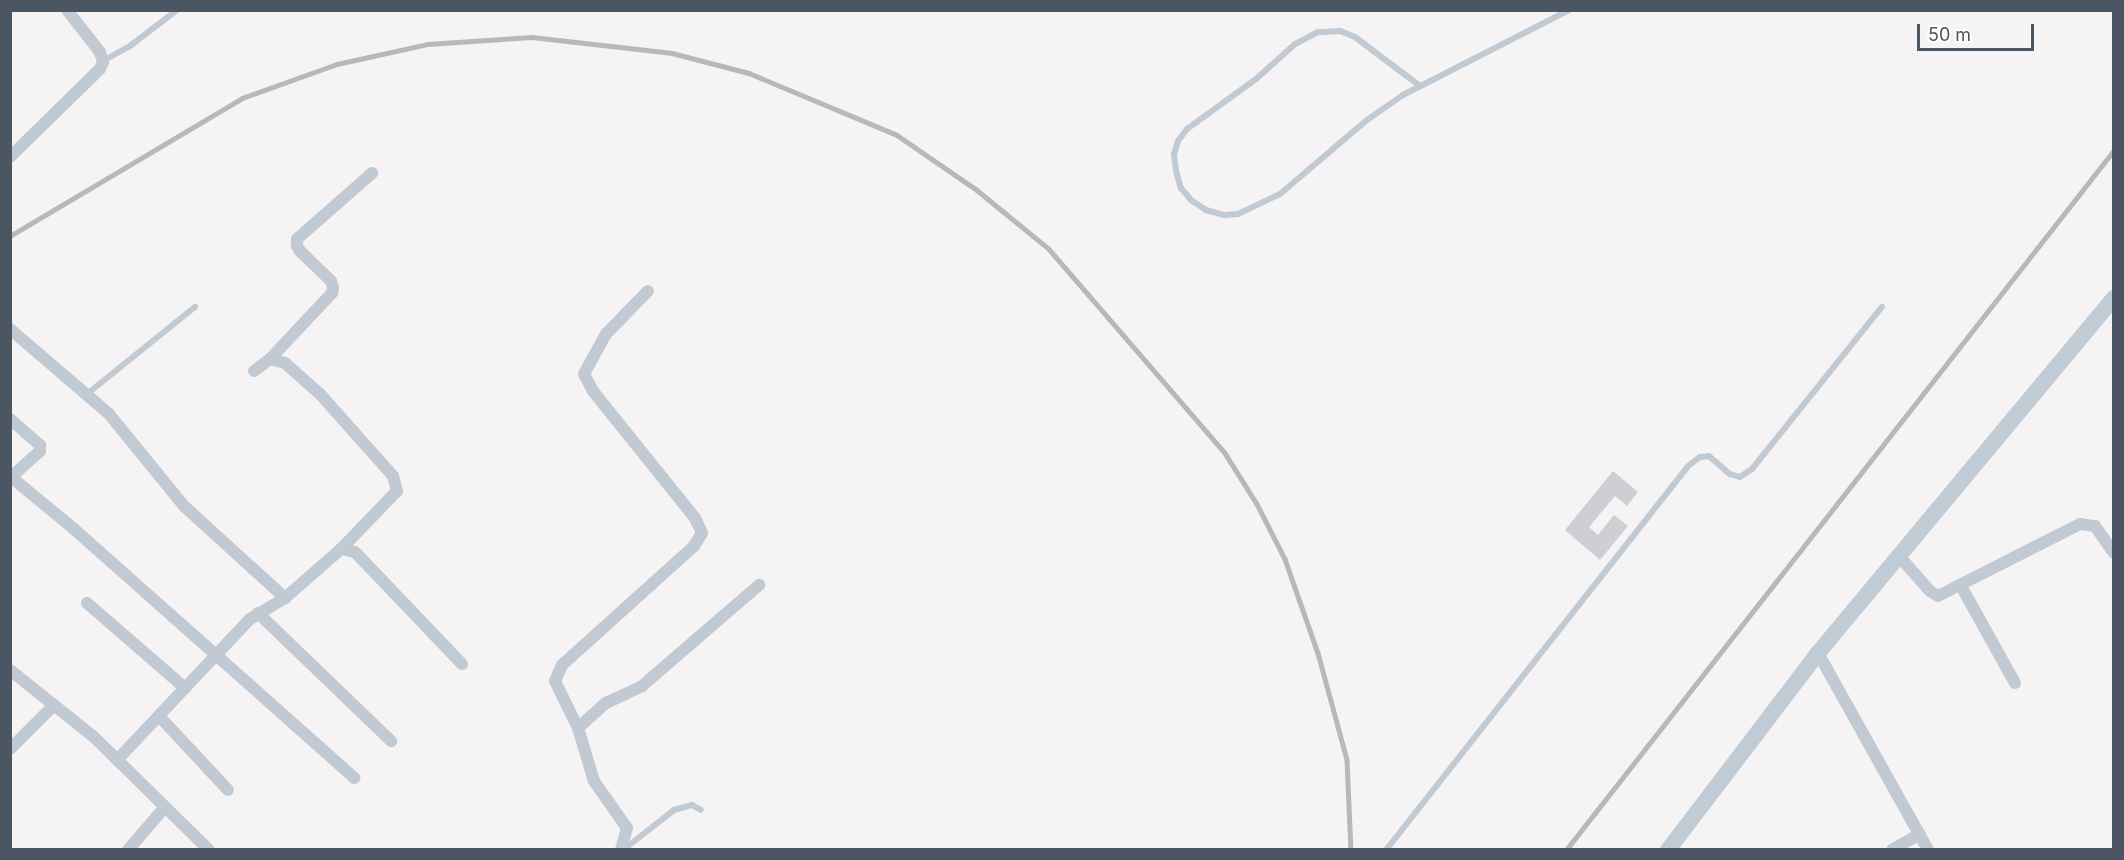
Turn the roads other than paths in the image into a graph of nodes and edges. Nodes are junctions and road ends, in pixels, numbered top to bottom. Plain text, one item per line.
1 (67, 10) edge
2 (177, 10) edge
3 (1569, 10) edge
4 (103, 62) junction
5 (1420, 86) junction
6 (10, 157) edge
7 (372, 173) dead end
8 (648, 291) dead end
9 (2114, 298) edge
10 (195, 307) dead end
11 (1882, 307) dead end
12 (10, 329) edge
13 (270, 358) junction
14 (254, 370) dead end
15 (87, 394) junction
16 (10, 419) edge
17 (11, 477) edge
18 (341, 549) junction
19 (2114, 553) edge
20 (1899, 556) junction
21 (759, 585) dead end
22 (1961, 586) junction
23 (285, 598) junction
24 (87, 603) dead end
25 (258, 613) junction
26 (1818, 653) junction
27 (216, 654) junction
28 (462, 664) dead end
29 (10, 670) edge
30 (2015, 683) dead end
31 (184, 688) junction
32 (54, 705) junction
33 (159, 716) junction
34 (578, 728) junction
35 (391, 741) dead end
36 (10, 749) edge
37 (117, 760) junction
38 (354, 778) dead end
39 (228, 790) dead end
40 (165, 807) junction
41 (701, 810) dead end
42 (1920, 834) junction
43 (128, 849) edge
44 (209, 849) edge
45 (622, 849) edge
46 (1386, 849) edge
47 (1670, 849) edge
48 (1892, 849) edge
49 (1928, 849) edge

1 - 4 street
2 - 4 lane
3 - 5 lane
4 - 6 street
5 - 5 lane
7 - 13 street
8 - 34 street
9 - 20 main road
10 - 15 lane
11 - 46 lane
12 - 15 street
13 - 14 street
13 - 18 street
15 - 23 street
16 - 17 street
17 - 27 street
18 - 23 street
18 - 28 street
19 - 22 street
20 - 22 street
20 - 26 main road
21 - 34 street
22 - 30 street
23 - 25 street
24 - 31 street
25 - 27 street
25 - 35 street
26 - 42 street
26 - 47 main road
27 - 31 street
27 - 38 street
29 - 32 street
31 - 33 street
32 - 36 street
32 - 37 street
33 - 37 street
33 - 39 street
34 - 45 street
37 - 40 street
40 - 43 street
40 - 44 street
41 - 45 lane
42 - 48 street
42 - 49 street

